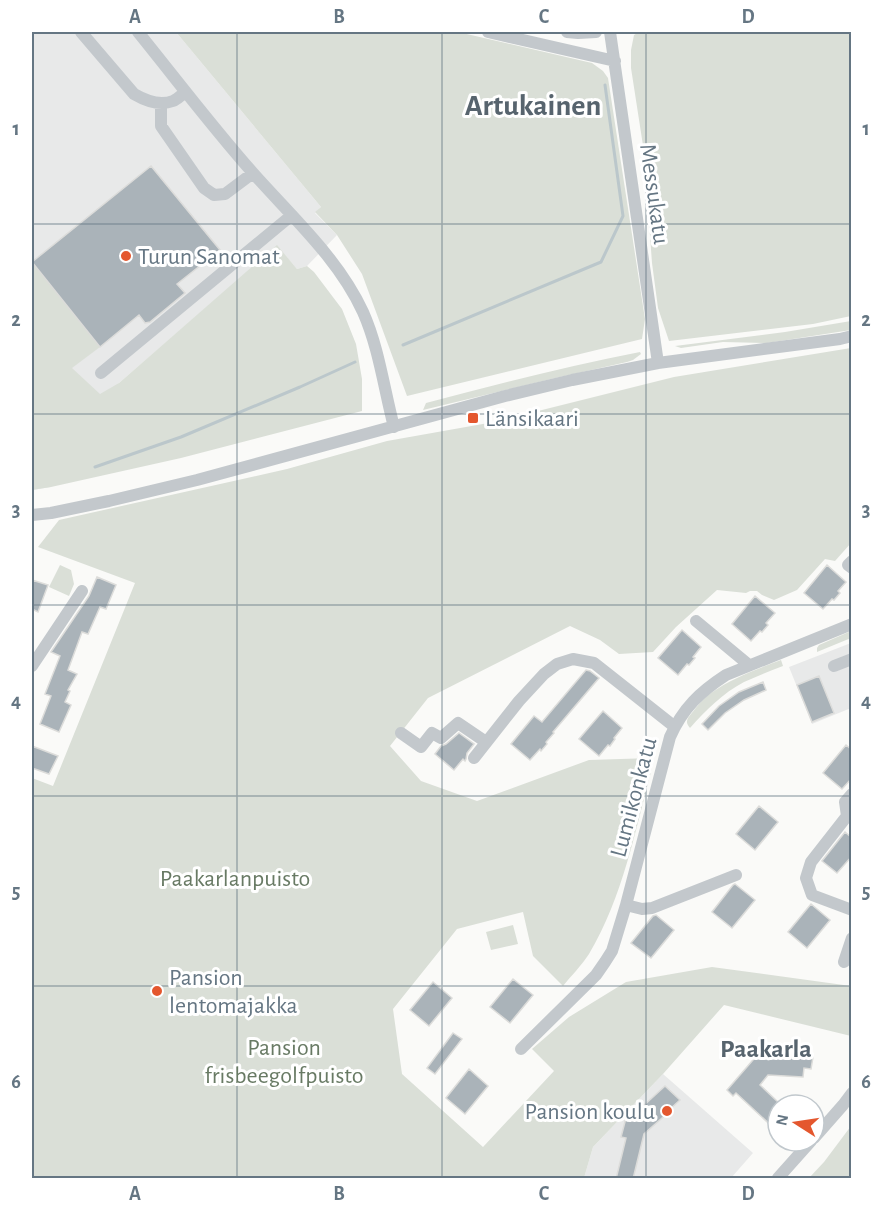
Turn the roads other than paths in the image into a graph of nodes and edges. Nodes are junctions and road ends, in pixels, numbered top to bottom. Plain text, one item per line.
1 (81, 32) edge
2 (138, 32) edge
3 (488, 32) edge
4 (567, 32) edge
5 (596, 32) edge
6 (610, 32) edge
7 (615, 61) junction
8 (186, 92) junction
9 (161, 103) junction
10 (253, 173) junction
11 (292, 215) junction
12 (852, 336) edge
13 (658, 363) junction
14 (101, 373) dead end
15 (394, 427) junction
16 (32, 515) edge
17 (852, 561) edge
18 (852, 568) edge
19 (82, 591) dead end
20 (696, 621) dead end
21 (852, 624) edge
22 (852, 659) edge
23 (749, 665) junction
24 (32, 666) edge
25 (834, 666) dead end
26 (675, 727) junction
27 (401, 733) dead end
28 (486, 742) junction
29 (474, 758) dead end
30 (852, 794) edge
31 (849, 817) edge
32 (736, 875) dead end
33 (626, 905) junction
34 (852, 909) edge
35 (852, 938) edge
36 (844, 962) dead end
37 (521, 1049) dead end
38 (852, 1093) edge
39 (826, 1125) edge
40 (801, 1153) edge
41 (778, 1179) edge

1 - 9 street
2 - 8 street
3 - 7 street
4 - 5 street
6 - 7 street, Messukatu
7 - 13 street, Messukatu
8 - 9 street
8 - 10 street
9 - 10 street
10 - 11 street
11 - 14 street
11 - 15 street
12 - 13 street
13 - 15 street
15 - 16 street
17 - 18 street
19 - 24 street
20 - 23 street
21 - 23 street, Lumikonkatu
22 - 25 street
23 - 26 street, Lumikonkatu
26 - 28 street
26 - 33 street, Lumikonkatu
27 - 28 street
28 - 29 street
30 - 31 street
31 - 34 street
32 - 33 street
33 - 37 street, Lumikonkatu
35 - 36 street
38 - 39 street
40 - 41 street

